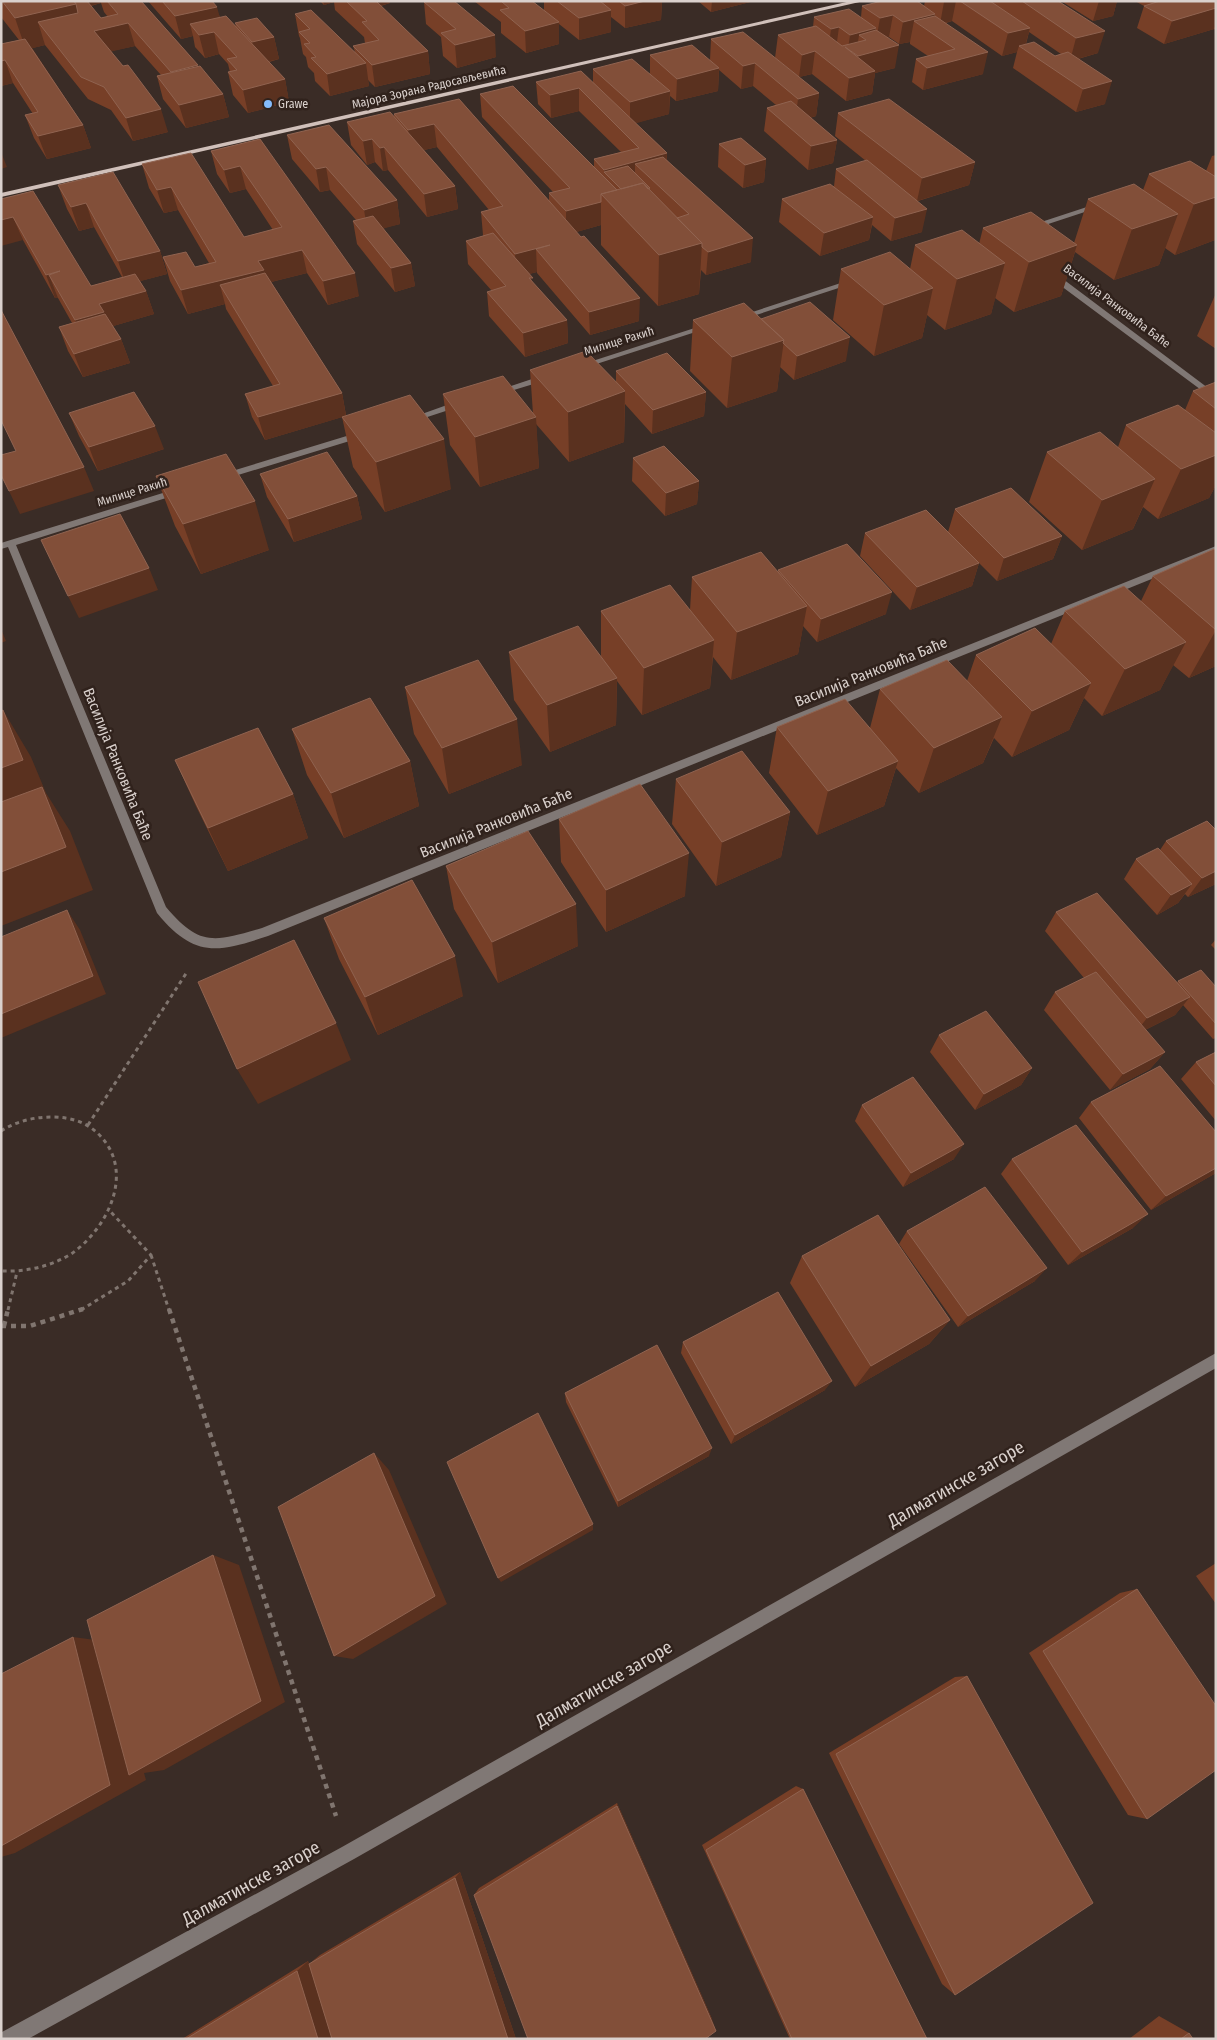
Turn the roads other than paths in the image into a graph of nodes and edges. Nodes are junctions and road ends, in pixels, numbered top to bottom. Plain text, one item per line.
1 (861, 1) edge
2 (1, 195) edge
3 (1104, 204) edge
4 (1020, 230) edge
5 (1041, 266) edge
6 (858, 280) edge
7 (725, 322) edge
8 (716, 325) edge
9 (573, 369) edge
10 (554, 375) edge
11 (487, 395) edge
12 (1216, 398) edge
13 (468, 401) edge
14 (402, 422) edge
15 (373, 431) edge
16 (211, 481) edge
17 (192, 487) edge
18 (6, 544) edge
19 (1216, 549) edge
20 (1216, 1360) edge
21 (9, 2039) edge

1 - 2 main road, Мајора Зорана Радосављевића
3 - 4 street
5 - 12 street, Василија Ранковића Баће
6 - 7 street
8 - 9 street, Милице Ракић
10 - 11 street
13 - 14 street
15 - 16 street
17 - 18 street, Милице Ракић
18 - 19 street, Василија Ранковића Баће
20 - 21 street, Далматинске загоре

